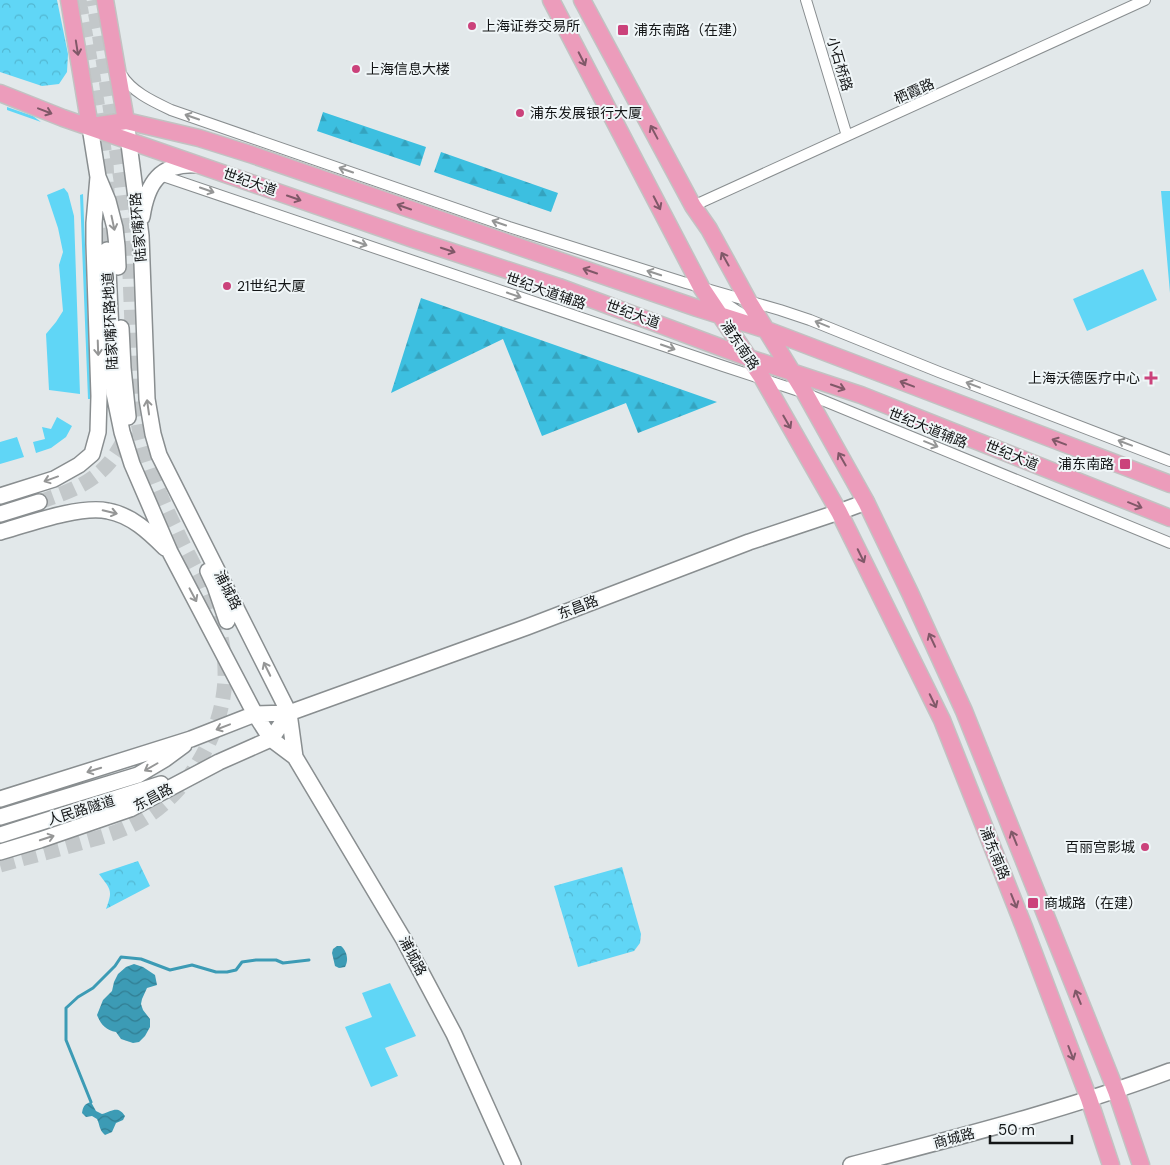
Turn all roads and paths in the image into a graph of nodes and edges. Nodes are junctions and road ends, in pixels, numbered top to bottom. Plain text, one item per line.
1 (69, 0) edge
2 (105, 0) edge
3 (551, 0) edge
4 (582, 0) edge
5 (806, 0) edge
6 (1146, 0) edge
7 (115, 59) junction
8 (0, 93) edge
9 (126, 120) junction
10 (90, 127) junction
11 (847, 136) junction
12 (129, 140) junction
13 (198, 164) junction
14 (160, 175) junction
15 (98, 177) junction
16 (694, 206) junction
17 (141, 236) junction
18 (107, 250) tunnel mouth
19 (701, 287) junction
20 (748, 302) junction
21 (719, 315) junction
22 (767, 330) junction
23 (749, 358) junction
24 (792, 371) junction
25 (763, 379) junction
26 (114, 392) junction
27 (805, 392) junction
28 (92, 454) junction
29 (160, 455) joint
30 (1170, 460) edge
31 (167, 471) junction
32 (1170, 484) edge
33 (141, 485) junction
34 (0, 496) edge
35 (39, 502) tunnel mouth
36 (866, 502) junction
37 (840, 512) junction
38 (0, 514) edge
39 (1170, 518) edge
40 (0, 532) edge
41 (1170, 542) edge
42 (170, 552) junction
43 (227, 621) dead end
44 (289, 713) junction
45 (255, 714) junction
46 (191, 739) junction
47 (271, 739) junction
48 (296, 757) junction
49 (219, 762) junction
50 (0, 799) edge
51 (0, 817) edge
52 (0, 835) edge
53 (0, 852) edge
54 (1170, 1071) edge
55 (1116, 1091) junction
56 (1089, 1099) junction
57 (513, 1165) edge
58 (851, 1165) edge
59 (1112, 1165) edge
60 (1142, 1165) edge

1 -> 10 main road, 陆家嘴环路
2 - 7 main road, 陆家嘴环路
3 -> 19 main road, 浦东南路
16 -> 4 main road, 浦东南路
5 - 11 street, 小石桥路
6 - 11 street, 栖霞路
7 - 9 main road, 陆家嘴环路
19 -> 7 street
8 -> 10 main road, 世纪大道
9 - 10 main road, 世纪大道
9 - 12 main road, 陆家嘴环路
21 -> 9 main road, 世纪大道
10 - 12 main road, 世纪大道
10 - 15 main road, 陆家嘴环路
11 - 16 street, 栖霞路
12 - 13 main road, 世纪大道
12 - 17 main road, 陆家嘴环路
13 - 14 main road
13 -> 23 main road, 世纪大道
14 - 17 main road
14 -> 25 street, 世纪大道辅路
15 -> 28 main road, 陆家嘴环路
15 -> 33 main road, 陆家嘴环路
20 -> 16 main road, 浦东南路
29 -> 17 main road, 陆家嘴环路
18 - 26 main road, 陆家嘴环路地道
19 - 20 street
19 - 21 main road, 浦东南路
19 - 22 street
20 - 22 main road, 浦东南路
30 -> 20 street
21 - 22 main road, 世纪大道
21 - 23 main road, 浦东南路
22 - 24 main road, 浦东南路
32 -> 22 main road, 世纪大道
23 - 24 main road, 世纪大道
23 - 25 main road, 浦东南路
24 - 27 main road, 浦东南路
24 -> 39 main road, 世纪大道
25 - 27 street, 世纪大道辅路
25 -> 37 main road, 浦东南路
26 - 28 main road, 陆家嘴环路地道
26 - 33 main road, 陆家嘴环路地道
36 -> 27 main road, 浦东南路
27 -> 41 street, 世纪大道辅路
28 -> 34 main road
29 - 31 main road, 浦城路
31 - 43 main road
44 -> 31 main road, 浦城路
33 - 42 main road, 浦城路
35 - 38 main road
36 - 37 main road, 东昌路
55 -> 36 main road, 浦东南路
37 - 44 main road, 东昌路
37 -> 56 main road, 浦东南路
40 -> 42 main road
42 -> 45 main road, 浦城路
44 - 45 main road, 东昌路
44 - 47 main road
44 - 48 main road, 浦城路
45 -> 46 main road, 东昌路
45 - 47 main road, 浦城路
46 -> 50 main road, 东昌路
46 -> 51 main road, 人民路隧道
47 - 48 main road, 浦城路
47 - 49 main road, 东昌路
48 - 57 main road, 浦城路
49 - 52 main road, 人民路隧道
53 -> 49 main road, 东昌路
54 - 55 main road, 商城路
55 - 56 main road, 商城路
55 - 60 main road, 浦东南路
56 - 58 main road, 商城路
56 - 59 main road, 浦东南路

